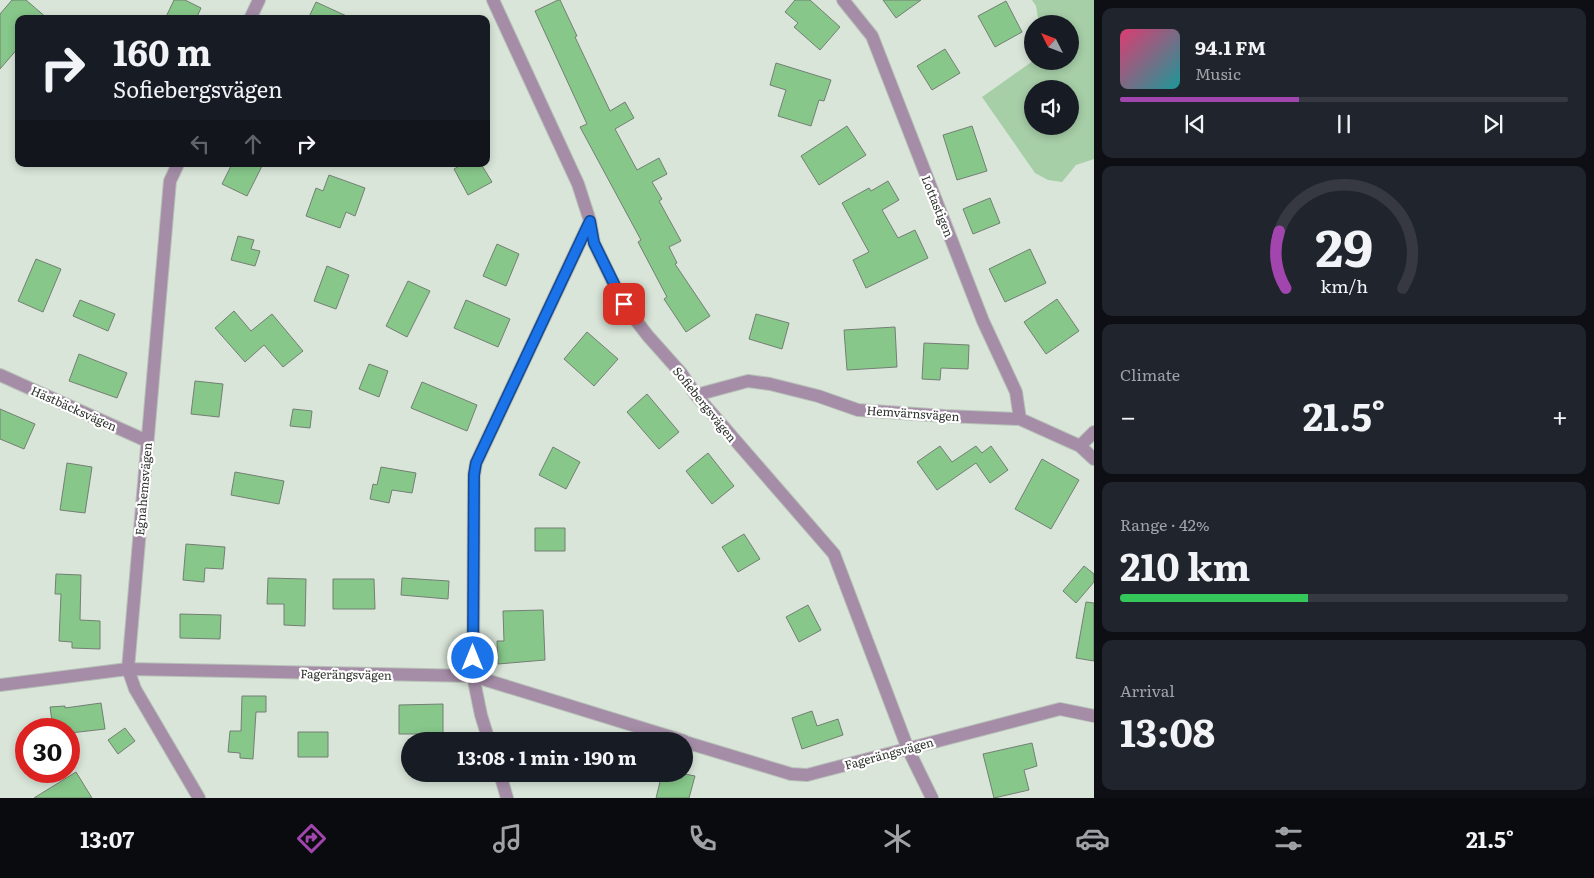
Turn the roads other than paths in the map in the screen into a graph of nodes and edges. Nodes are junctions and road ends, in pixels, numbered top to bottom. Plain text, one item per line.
1 (259, 0) edge
2 (493, 0) edge
3 (843, 0) edge
4 (252, 15) edge
5 (177, 167) edge
6 (590, 221) junction
7 (0, 375) edge
8 (696, 395) junction
9 (1020, 419) junction
10 (1094, 432) edge
11 (147, 441) junction
12 (1080, 446) junction
13 (1094, 459) edge
14 (128, 669) junction
15 (473, 676) junction
16 (0, 685) edge
17 (1094, 716) edge
18 (486, 732) edge
19 (655, 732) edge
20 (693, 744) edge
21 (908, 749) junction
22 (503, 782) edge
23 (200, 798) edge
24 (508, 798) edge
25 (932, 798) edge

1 - 4 street
2 - 6 street, Sofiebergsvägen
3 - 9 street, Lottastigen
5 - 11 street, Egnahemsvägen
6 - 8 street, Sofiebergsvägen
6 - 15 street
7 - 11 street, Hästbäcksvägen
8 - 9 street, Hemvärnsvägen
8 - 21 street, Sofiebergsvägen
9 - 12 street, Hemvärnsvägen
10 - 12 street
11 - 14 street, Egnahemsvägen
12 - 13 street, Hemvärnsvägen
14 - 15 street, Fagerängsvägen
14 - 16 street, Fagerängsvägen
14 - 23 street, Egnahemsvägen
15 - 18 street
15 - 19 street, Fagerängsvägen
17 - 21 street, Fagerängsvägen
20 - 21 street, Fagerängsvägen
21 - 25 street, Sofiebergsvägen
22 - 24 street

